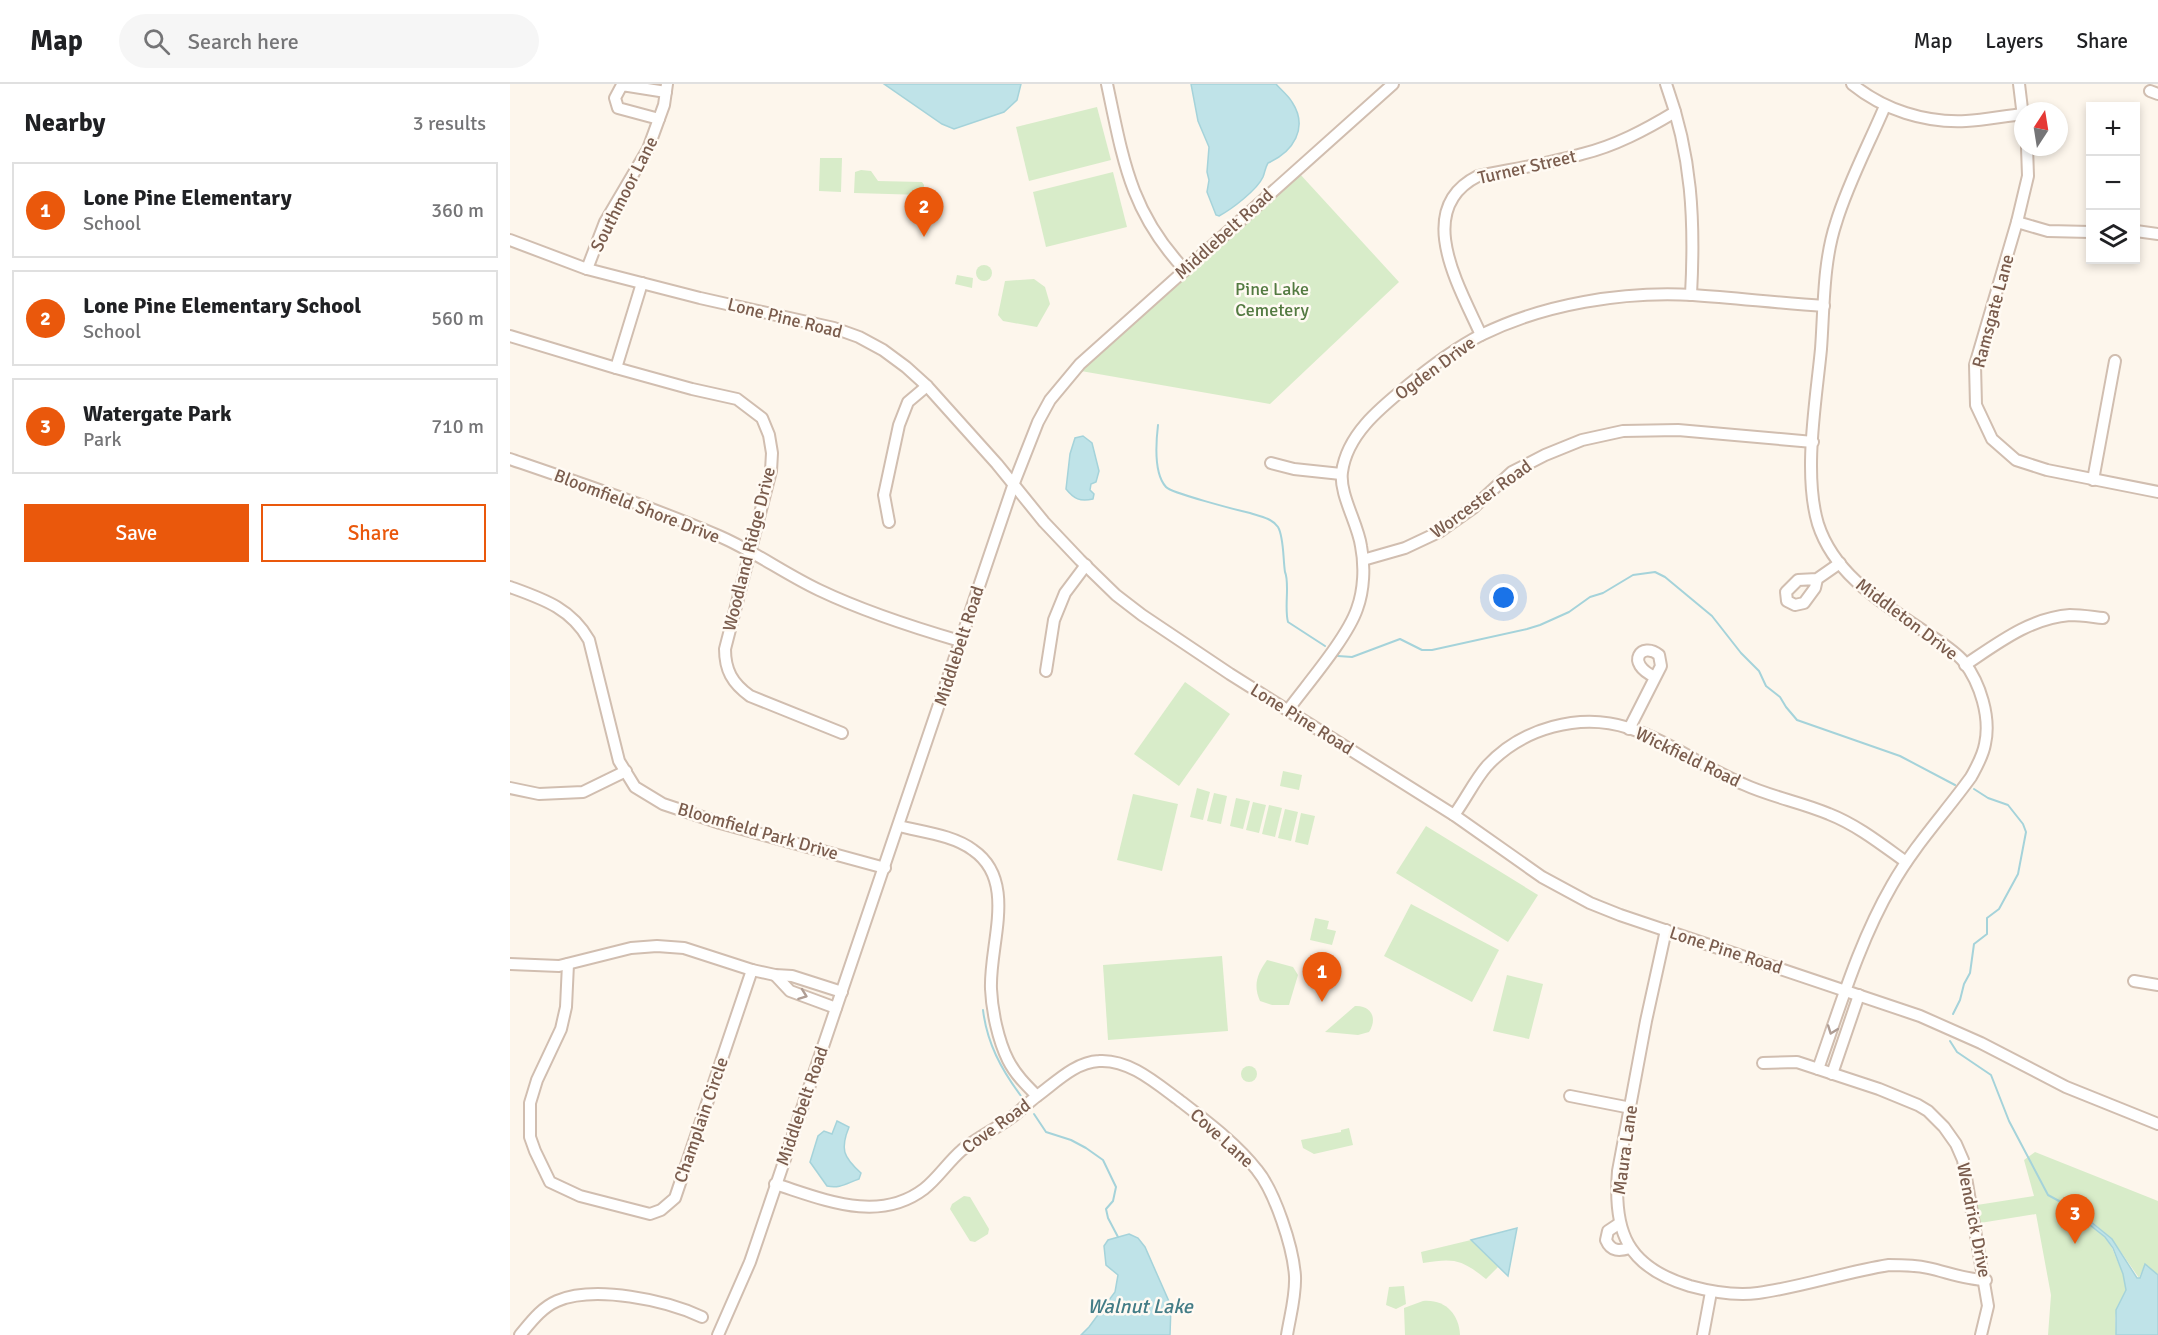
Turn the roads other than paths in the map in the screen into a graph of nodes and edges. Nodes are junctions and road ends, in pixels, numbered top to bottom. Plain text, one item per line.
1 (1107, 84) edge
2 (1393, 84) edge
3 (1666, 84) edge
4 (1852, 84) edge
5 (2019, 84) edge
6 (666, 88) edge
7 (2021, 102) edge
8 (1885, 106) junction
9 (1675, 112) junction
10 (2014, 117) edge
11 (659, 119) junction
12 (2027, 156) edge
13 (2017, 222) junction
14 (2086, 232) edge
15 (2140, 232) edge
16 (2158, 234) edge
17 (510, 240) edge
18 (587, 269) junction
19 (1185, 270) junction
20 (642, 283) junction
21 (1691, 295) junction
22 (1824, 306) junction
23 (1480, 335) junction
24 (510, 336) edge
25 (2115, 361) dead end
26 (616, 368) junction
27 (927, 386) junction
28 (1813, 442) junction
29 (510, 459) edge
30 (1271, 463) dead end
31 (1341, 474) junction
32 (2093, 480) junction
33 (1014, 483) junction
34 (2158, 492) edge
35 (889, 522) dead end
36 (750, 550) junction
37 (1363, 560) junction
38 (1840, 563) junction
39 (1086, 565) junction
40 (1817, 579) dead end
41 (510, 587) edge
42 (2103, 618) dead end
43 (960, 641) junction
44 (1965, 666) junction
45 (1046, 670) dead end
46 (1655, 677) dead end
47 (1288, 710) junction
48 (1629, 729) junction
49 (842, 733) dead end
50 (626, 771) junction
51 (510, 789) edge
52 (1454, 815) junction
53 (899, 826) junction
54 (1906, 862) junction
55 (885, 868) junction
56 (1666, 930) junction
57 (510, 964) edge
58 (568, 964) junction
59 (752, 970) junction
60 (775, 975) junction
61 (2134, 981) dead end
62 (2158, 985) edge
63 (1847, 990) junction
64 (842, 992) junction
65 (1859, 995) junction
66 (836, 1008) junction
67 (1762, 1064) dead end
68 (1818, 1069) junction
69 (1832, 1074) junction
70 (1037, 1096) junction
71 (1570, 1096) dead end
72 (1631, 1108) junction
73 (2158, 1124) edge
74 (775, 1184) junction
75 (1620, 1223) junction
76 (1630, 1248) junction
77 (1986, 1280) junction
78 (1711, 1292) junction
79 (702, 1317) dead end
80 (520, 1335) edge
81 (718, 1335) edge
82 (1287, 1335) edge
83 (1703, 1335) edge
84 (1981, 1335) edge

1 - 19 street
2 - 19 street, Middlebelt Road
3 - 9 street
4 - 8 street
5 - 7 street
6 - 11 street, Southmoor Lane
6 - 11 street
8 - 10 street
8 - 22 street, Middleton Drive
9 - 21 street
9 - 23 street, Turner Street
11 - 18 street, Southmoor Lane
12 - 13 street, Ramsgate Lane
13 - 14 street
13 - 32 street, Ramsgate Lane
15 - 16 street
17 - 18 street, Lone Pine Road
18 - 20 street, Lone Pine Road
19 - 33 street, Middlebelt Road
20 - 26 street
20 - 27 street, Lone Pine Road
21 - 22 street, Ogden Drive
21 - 23 street, Ogden Drive
22 - 28 street, Middleton Drive
23 - 31 street, Ogden Drive
24 - 26 street, Woodland Ridge Drive
25 - 32 street
26 - 36 street, Woodland Ridge Drive
27 - 33 street, Lone Pine Road
27 - 35 street
28 - 37 street, Worcester Road
28 - 38 street, Middleton Drive
29 - 36 street, Bloomfield Shore Drive
30 - 31 street
31 - 37 street
32 - 34 street, Ramsgate Lane
33 - 39 street, Lone Pine Road
33 - 43 street, Middlebelt Road
36 - 43 street, Bloomfield Shore Drive
36 - 49 street, Woodland Ridge Drive
37 - 47 street
38 - 40 street
38 - 44 street, Middleton Drive
39 - 45 street
39 - 47 street, Lone Pine Road
41 - 50 street, Bloomfield Park Drive
42 - 44 street
43 - 53 street, Middlebelt Road
44 - 54 street, Middleton Drive
46 - 48 street
47 - 52 street, Lone Pine Road
48 - 52 street, Wickfield Road
48 - 54 street, Wickfield Road
50 - 51 street
50 - 55 street, Bloomfield Park Drive
52 - 56 street, Lone Pine Road
53 - 55 street, Middlebelt Road
53 - 70 street, Cove Road
54 - 63 street, Middleton Drive
55 - 64 street, Middlebelt Road
56 - 63 street, Lone Pine Road
56 - 72 street, Maura Lane
57 - 58 street
58 - 59 street
58 - 59 street, Champlain Circle
59 - 60 street
60 - 64 street
60 -> 66 street
61 - 62 street
63 - 65 street, Lone Pine Road
63 -> 68 street, Middleton Drive
64 - 66 street, Middlebelt Road
65 - 69 street
65 - 73 street, Lone Pine Road
66 - 74 street, Middlebelt Road
67 - 68 street, Wendrick Drive
68 - 69 street, Wendrick Drive
69 - 77 street, Wendrick Drive
70 - 74 street, Cove Road
70 - 82 street, Cove Lane
71 - 72 street
72 - 75 street, Maura Lane
74 - 81 street, Middlebelt Road
75 - 76 street, Maura Lane
75 - 76 street
76 - 78 street, Maura Lane
77 - 78 street, Maura Lane
77 - 84 street, Wendrick Drive
78 - 83 street
79 - 80 street

